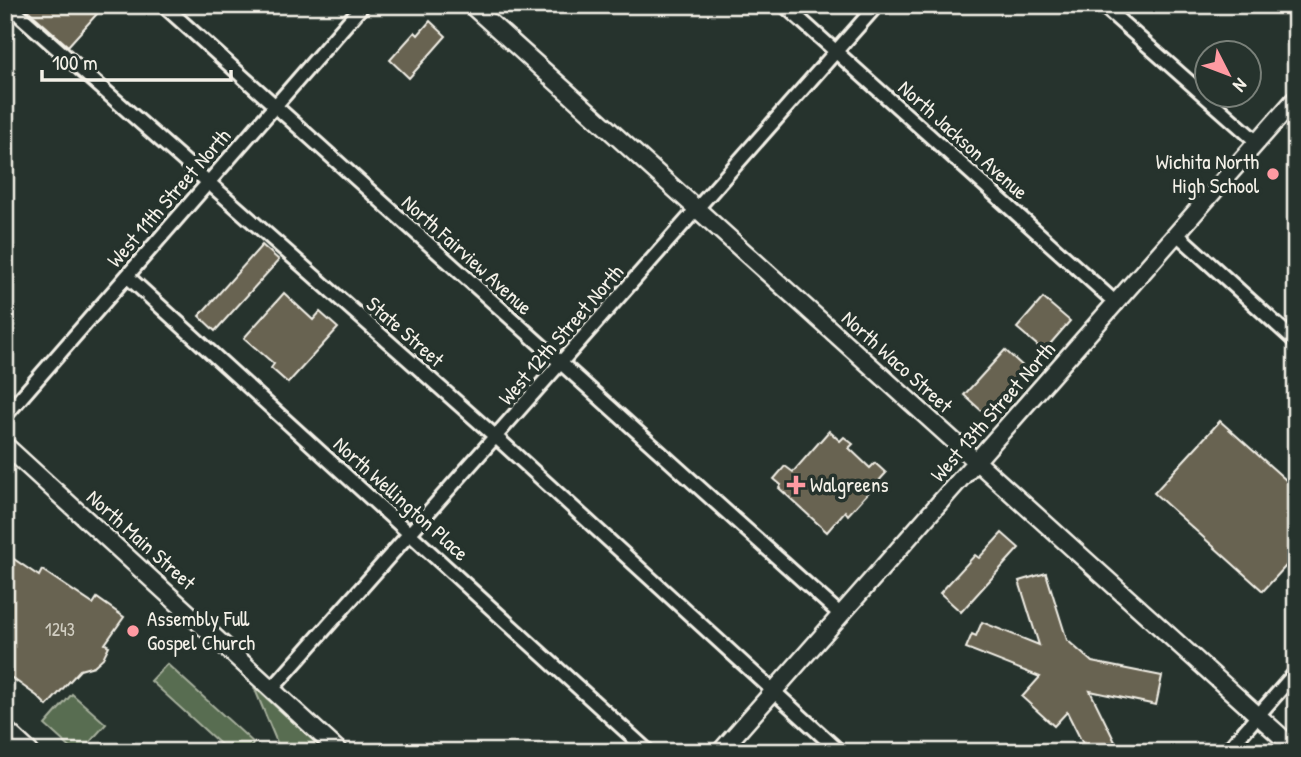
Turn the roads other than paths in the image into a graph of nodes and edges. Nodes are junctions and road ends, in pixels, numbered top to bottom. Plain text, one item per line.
1 (8, 5) edge
2 (163, 5) edge
3 (363, 5) edge
4 (471, 5) edge
5 (784, 5) edge
6 (877, 5) edge
7 (1102, 5) edge
8 (836, 51) junction
9 (1296, 98) edge
10 (274, 107) junction
11 (1257, 142) junction
12 (207, 184) junction
13 (697, 209) junction
14 (1178, 235) junction
15 (127, 276) junction
16 (1117, 304) junction
17 (1296, 342) edge
18 (560, 365) junction
19 (5, 416) edge
20 (496, 437) junction
21 (5, 445) edge
22 (976, 462) junction
23 (410, 533) junction
24 (841, 615) junction
25 (1296, 672) edge
26 (272, 689) junction
27 (773, 691) junction
28 (1258, 716) junction
29 (5, 729) edge
30 (1296, 750) edge
31 (30, 752) edge
32 (340, 752) edge
33 (649, 752) edge
34 (720, 752) edge
35 (840, 752) edge
36 (1226, 752) edge

1 - 12 street, State Street
2 - 10 street, North Fairview Avenue
3 - 10 street, West 11th Street North
4 - 13 street, North Waco Street
5 - 8 street, North Jackson Avenue
6 - 8 street, West 12th Street North
7 - 11 street
8 - 13 street, West 12th Street North
8 - 16 street, North Jackson Avenue
9 - 11 street, West 13th Street North
10 - 12 street, West 11th Street North
10 - 18 street, North Fairview Avenue
11 - 14 street, West 13th Street North
12 - 15 street, West 11th Street North
12 - 20 street, State Street
13 - 18 street, West 12th Street North
13 - 22 street, North Waco Street
14 - 16 street, West 13th Street North
14 - 17 street
15 - 19 street, West 11th Street North
15 - 23 street, North Wellington Place
16 - 22 street, West 13th Street North
18 - 20 street, West 12th Street North
18 - 24 street, North Fairview Avenue
20 - 23 street, West 12th Street North
20 - 27 street, State Street
21 - 26 street, North Main Street
22 - 24 street, West 13th Street North
22 - 28 street, North Waco Street
23 - 26 street, West 12th Street North
23 - 33 street, North Wellington Place
24 - 27 street, West 13th Street North
25 - 28 street
26 - 32 street, North Main Street
27 - 34 street, West 13th Street North
27 - 35 street
28 - 30 street, North Waco Street
28 - 36 street
29 - 31 street

